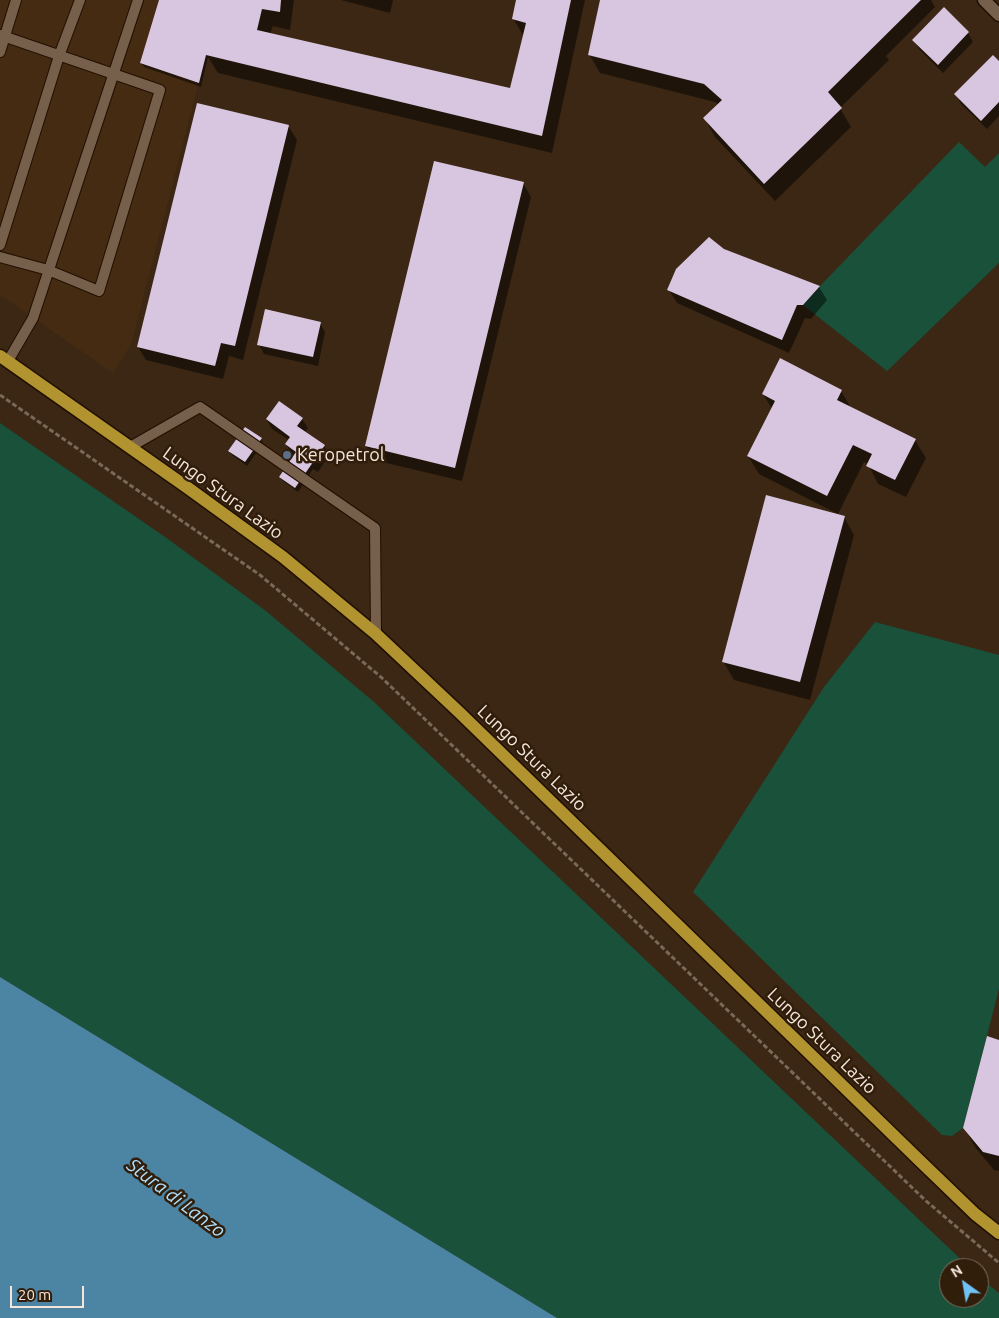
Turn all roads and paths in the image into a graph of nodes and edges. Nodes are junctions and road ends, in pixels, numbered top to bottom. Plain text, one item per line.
1 (16, 0) edge
2 (80, 0) edge
3 (138, 0) edge
4 (984, 0) edge
5 (999, 15) edge
6 (2, 36) edge
7 (0, 52) edge
8 (59, 56) junction
9 (113, 75) junction
10 (0, 245) edge
11 (0, 257) edge
12 (48, 270) junction
13 (4, 359) edge
14 (0, 395) edge
15 (130, 447) junction
16 (376, 634) junction
17 (999, 1233) edge
18 (999, 1263) edge

1 - 6 lane
2 - 8 lane
3 - 9 lane
4 - 5 street
6 - 7 lane
6 - 8 lane
8 - 9 lane
8 - 10 lane
9 - 12 lane
9 - 12 lane
11 - 12 lane
12 - 13 lane
13 - 15 main road, Lungo Stura Lazio
14 - 18 path
15 - 16 main road, Lungo Stura Lazio
15 - 16 lane
16 - 17 main road, Lungo Stura Lazio

